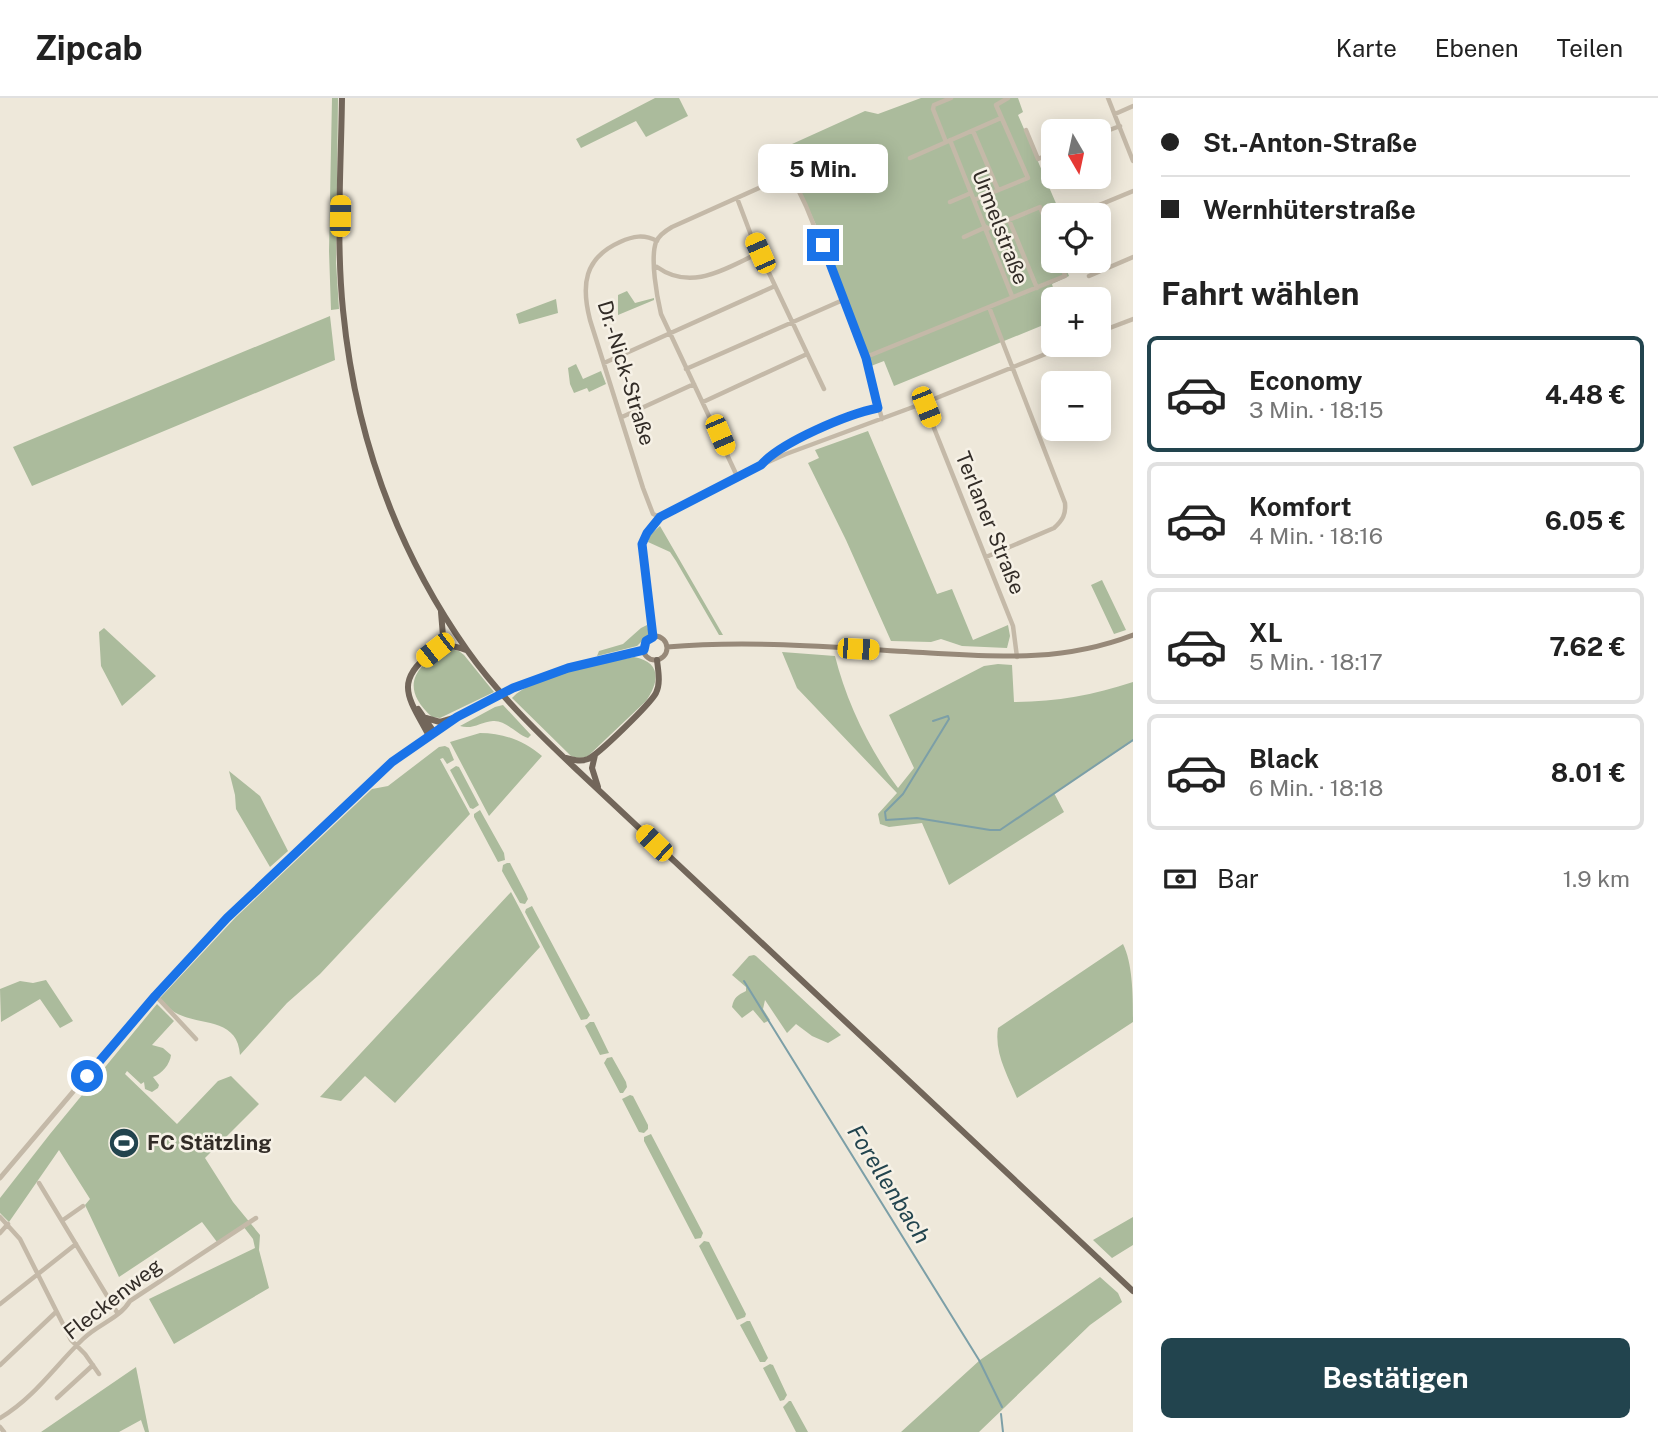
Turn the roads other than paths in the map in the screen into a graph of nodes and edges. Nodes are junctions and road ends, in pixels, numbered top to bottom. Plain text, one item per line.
1 (342, 98) edge
2 (951, 98) edge
3 (993, 98) edge
4 (1008, 98) edge
5 (1108, 98) edge
6 (997, 104) junction
7 (1133, 106) edge
8 (1115, 114) junction
9 (1001, 118) junction
10 (1119, 126) junction
11 (1111, 129) edge
12 (1026, 130) dead end
13 (973, 131) junction
14 (948, 141) junction
15 (782, 156) dead end
16 (910, 158) dead end
17 (1041, 158) edge
18 (1133, 161) edge
19 (790, 174) junction
20 (998, 190) junction
21 (1133, 191) edge
22 (971, 193) junction
23 (737, 198) junction
24 (974, 200) junction
25 (950, 202) dead end
26 (1104, 203) edge
27 (1041, 210) edge
28 (1009, 220) junction
29 (986, 228) junction
30 (964, 237) dead end
31 (657, 241) junction
32 (760, 253) junction
33 (1133, 257) edge
34 (656, 266) junction
35 (665, 273) junction
36 (1066, 273) edge
37 (1089, 276) dead end
38 (656, 277) junction
39 (775, 286) junction
40 (1037, 288) junction
41 (1012, 296) junction
42 (843, 300) junction
43 (989, 307) junction
44 (1133, 318) edge
45 (792, 322) junction
46 (1111, 327) edge
47 (669, 334) junction
48 (807, 354) junction
49 (1041, 356) edge
50 (866, 358) junction
51 (604, 363) junction
52 (1012, 367) junction
53 (686, 369) junction
54 (694, 384) junction
55 (824, 389) dead end
56 (703, 402) junction
57 (924, 402) junction
58 (878, 408) junction
59 (622, 417) junction
60 (882, 419) junction
61 (783, 448) junction
62 (786, 454) junction
63 (761, 465) junction
64 (737, 476) junction
65 (660, 517) junction
66 (986, 557) junction
67 (441, 610) junction
68 (1133, 635) edge
69 (653, 637) junction
70 (667, 647) junction
71 (435, 650) junction
72 (644, 650) junction
73 (467, 651) junction
74 (1017, 657) junction
75 (657, 660) junction
76 (412, 703) junction
77 (457, 717) junction
78 (426, 719) junction
79 (428, 736) junction
80 (595, 755) junction
81 (564, 758) junction
82 (600, 790) junction
83 (155, 996) junction
84 (197, 1039) dead end
85 (0, 1178) edge
86 (39, 1183) dead end
87 (83, 1206) dead end
88 (0, 1217) edge
89 (256, 1218) dead end
90 (63, 1220) junction
91 (8, 1224) junction
92 (0, 1233) edge
93 (76, 1244) junction
94 (37, 1275) junction
95 (1133, 1291) edge
96 (0, 1304) edge
97 (56, 1312) junction
98 (118, 1314) junction
99 (77, 1345) junction
100 (0, 1365) edge
101 (93, 1365) junction
102 (99, 1374) dead end
103 (57, 1398) dead end
104 (0, 1418) edge
105 (0, 1427) edge
106 (4, 1432) edge

1 - 67 main road
2 - 14 street, Urmelstraße
3 - 6 street
4 - 6 street
5 - 8 street
6 - 9 street
7 - 8 street
8 - 10 street
9 - 13 street
9 - 20 street
10 - 11 street
10 - 18 street
12 - 17 street
13 - 14 street
13 - 20 street
14 - 16 street
14 - 22 street, Urmelstraße
15 - 19 street
19 - 23 street
19 - 42 street
20 - 24 street
21 - 26 street
22 - 24 street, Urmelstraße
22 - 25 street
23 - 31 street
23 - 32 street
24 - 29 street, Urmelstraße
27 - 28 street
28 - 29 street
28 - 40 street
29 - 30 street
29 - 41 street, Urmelstraße
31 - 34 street
31 - 51 street, Dr.-Nick-Straße
32 - 35 street
32 - 39 street
33 - 37 street
34 - 35 street
34 - 38 street
35 - 38 street
36 - 40 street
38 - 47 street
39 - 45 street
39 - 47 street
40 - 41 street
41 - 43 street, Urmelstraße
42 - 45 street
42 - 50 street
43 - 50 street, Urmelstraße
43 - 52 street
44 - 46 street
45 - 48 street
45 - 53 street
47 - 51 street
47 - 53 street
48 - 55 street
48 - 56 street
49 - 52 street
50 - 58 street
51 - 59 street, Dr.-Nick-Straße
52 - 57 street
52 - 66 street
53 - 54 street
54 - 56 street
54 - 59 street
56 - 64 street
57 - 60 street
57 - 66 street, Terlaner Straße
58 - 60 street
58 - 61 street
59 - 65 street, Dr.-Nick-Straße
60 - 62 street
61 - 62 street
61 - 63 street
62 - 63 street
63 - 64 street
64 - 65 street
65 - 69 street
66 - 74 street, Terlaner Straße
67 - 71 main road
67 - 73 main road
68 - 74 main road
69 - 70 main road
69 - 72 main road
70 - 74 main road
70 - 75 main road
71 - 73 main road
71 - 76 main road
72 - 75 main road
72 - 77 main road
73 - 81 main road
75 - 80 main road
76 - 78 main road
76 - 79 main road
77 - 78 main road
77 - 79 main road
78 - 79 main road
79 - 83 street
80 - 81 main road
80 - 82 main road
81 - 82 main road
82 - 95 main road
83 - 84 street
83 - 85 street
86 - 90 street
87 - 90 street
88 - 91 street
89 - 98 street, Fleckenweg
90 - 93 street
91 - 92 street
91 - 94 street
93 - 94 street
93 - 98 street
94 - 96 street
94 - 97 street
97 - 99 street
97 - 100 street
98 - 99 street, Fleckenweg
99 - 101 street
99 - 104 street, Fleckenweg
101 - 102 street
101 - 103 street
105 - 106 street

